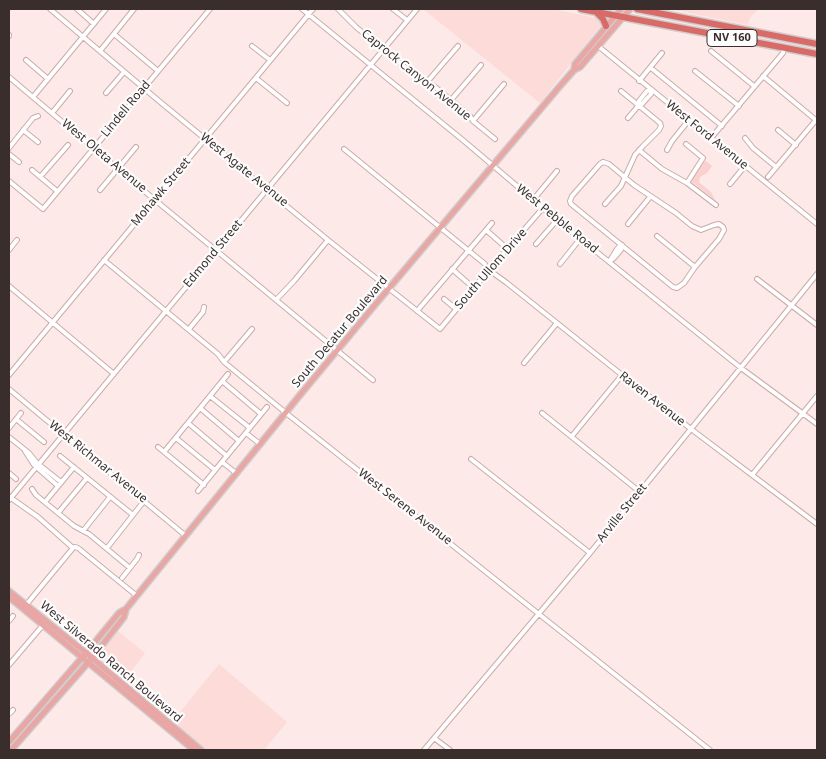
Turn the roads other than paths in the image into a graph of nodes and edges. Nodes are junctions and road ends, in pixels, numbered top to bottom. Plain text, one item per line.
1 (50, 9) edge
2 (76, 9) edge
3 (106, 9) edge
4 (134, 9) edge
5 (210, 9) edge
6 (302, 9) edge
7 (313, 9) edge
8 (338, 9) edge
9 (393, 9) edge
10 (418, 9) edge
11 (581, 9) edge
12 (621, 9) edge
13 (630, 9) edge
14 (637, 9) edge
15 (648, 10) edge
16 (595, 12) junction
17 (309, 14) junction
18 (615, 15) junction
19 (623, 17) junction
20 (408, 20) junction
21 (94, 24) junction
22 (606, 26) junction
23 (114, 34) junction
24 (83, 37) junction
25 (817, 44) edge
26 (252, 46) dead end
27 (458, 46) dead end
28 (598, 46) junction
29 (784, 47) junction
30 (384, 49) junction
31 (100, 51) junction
32 (711, 51) dead end
33 (662, 53) dead end
34 (817, 54) edge
35 (26, 60) dead end
36 (270, 60) junction
37 (370, 65) junction
38 (480, 66) dead end
39 (650, 68) junction
40 (574, 70) junction
41 (158, 71) junction
42 (695, 71) dead end
43 (124, 72) junction
44 (763, 76) junction
45 (9, 77) edge
46 (256, 78) junction
47 (48, 79) junction
48 (639, 81) junction
49 (427, 82) junction
50 (504, 84) dead end
51 (754, 86) junction
52 (144, 88) junction
53 (651, 90) junction
54 (70, 91) dead end
55 (621, 91) dead end
56 (106, 93) dead end
57 (33, 97) junction
58 (451, 100) junction
59 (287, 103) dead end
60 (639, 105) junction
61 (739, 106) junction
62 (52, 113) junction
63 (38, 116) dead end
64 (628, 118) dead end
65 (473, 120) junction
66 (689, 120) junction
67 (817, 121) edge
68 (722, 126) junction
69 (23, 130) junction
70 (778, 130) dead end
71 (712, 138) junction
72 (745, 138) dead end
73 (206, 139) junction
74 (495, 139) dead end
75 (38, 142) dead end
76 (686, 144) dead end
77 (68, 145) dead end
78 (796, 145) junction
79 (136, 147) dead end
80 (9, 148) edge
81 (94, 148) junction
82 (344, 149) dead end
83 (639, 150) junction
84 (667, 150) dead end
85 (9, 154) edge
86 (19, 162) dead end
87 (492, 166) junction
88 (745, 166) junction
89 (776, 167) junction
90 (118, 169) junction
91 (32, 170) dead end
92 (557, 171) dead end
93 (40, 177) junction
94 (768, 177) dead end
95 (625, 178) junction
96 (9, 181) edge
97 (687, 182) junction
98 (730, 184) dead end
99 (267, 189) junction
100 (100, 190) dead end
101 (57, 191) junction
102 (650, 197) junction
103 (155, 200) junction
104 (533, 200) junction
105 (605, 204) dead end
106 (716, 204) dead end
107 (543, 208) junction
108 (557, 220) junction
109 (492, 223) dead end
110 (628, 224) dead end
111 (817, 224) edge
112 (440, 228) junction
113 (486, 230) junction
114 (657, 236) dead end
115 (580, 239) junction
116 (17, 240) dead end
117 (328, 240) junction
118 (502, 244) dead end
119 (536, 244) dead end
120 (622, 246) junction
121 (9, 250) edge
122 (216, 251) junction
123 (468, 251) junction
124 (104, 260) junction
125 (609, 262) junction
126 (485, 264) dead end
127 (560, 264) dead end
128 (695, 267) junction
129 (452, 270) junction
130 (489, 270) junction
131 (817, 274) edge
132 (757, 279) dead end
133 (468, 283) dead end
134 (9, 286) edge
135 (389, 289) junction
136 (444, 299) dead end
137 (276, 300) junction
138 (792, 306) junction
139 (204, 307) dead end
140 (456, 309) junction
141 (417, 311) junction
142 (166, 312) junction
143 (52, 323) junction
144 (558, 323) junction
145 (817, 325) edge
146 (188, 329) junction
147 (252, 329) dead end
148 (440, 329) joint
149 (337, 350) junction
150 (224, 362) junction
151 (524, 363) dead end
152 (741, 368) junction
153 (114, 374) junction
154 (228, 374) dead end
155 (9, 375) edge
156 (622, 375) junction
157 (372, 380) dead end
158 (222, 381) junction
159 (9, 389) edge
160 (210, 396) junction
161 (817, 396) edge
162 (267, 407) dead end
163 (200, 408) junction
164 (542, 412) dead end
165 (286, 413) junction
166 (803, 413) junction
167 (21, 414) dead end
168 (261, 414) junction
169 (16, 419) junction
170 (188, 423) junction
171 (817, 424) edge
172 (9, 428) edge
173 (250, 428) junction
174 (691, 429) junction
175 (246, 433) junction
176 (64, 434) junction
177 (572, 436) junction
178 (9, 437) edge
179 (176, 438) junction
180 (239, 441) junction
181 (44, 442) dead end
182 (260, 444) junction
183 (158, 447) dead end
184 (164, 452) junction
185 (60, 456) dead end
186 (227, 456) junction
187 (471, 459) dead end
188 (222, 462) junction
189 (37, 465) junction
190 (74, 467) junction
191 (215, 470) junction
192 (9, 473) edge
193 (236, 473) junction
194 (752, 475) junction
195 (87, 478) junction
196 (16, 479) dead end
197 (60, 484) junction
198 (204, 484) junction
199 (32, 489) dead end
200 (198, 491) dead end
201 (640, 492) junction
202 (110, 497) junction
203 (10, 499) edge
204 (144, 501) junction
205 (45, 502) junction
206 (58, 513) junction
207 (133, 515) junction
208 (817, 522) edge
209 (83, 531) junction
210 (186, 536) junction
211 (74, 548) junction
212 (107, 548) junction
213 (590, 553) junction
214 (139, 555) dead end
215 (130, 568) junction
216 (122, 578) dead end
217 (9, 590) edge
218 (136, 596) junction
219 (9, 597) edge
220 (26, 605) junction
221 (126, 609) junction
222 (538, 613) junction
223 (13, 616) dead end
224 (9, 621) edge
225 (43, 625) junction
226 (84, 655) junction
227 (90, 660) junction
228 (9, 665) edge
229 (13, 710) dead end
230 (9, 714) edge
231 (434, 738) junction
232 (10, 741) edge
233 (9, 747) edge
234 (10, 750) edge
235 (194, 750) edge
236 (200, 750) edge
237 (424, 750) edge
238 (450, 750) edge
239 (710, 750) edge

1 - 24 street, West Agate Avenue
2 - 21 street
3 - 21 street
4 - 23 street
5 - 41 street, Lindell Road
6 - 17 street, West Pebble Road
7 - 17 street, Mohawk Street
8 - 30 street, Caprock Canyon Avenue
9 - 20 street
10 - 20 street, Edmond Street
11 - 16 highway, NV 160
12 - 18 main road, South Decatur Boulevard
13 - 19 main road, South Decatur Boulevard
14 - 15 highway, NV 160
15 - 25 highway, NV 160
16 - 18 highway, NV 160
16 - 22 highway
17 - 36 street, Mohawk Street
17 - 37 street, West Pebble Road
18 - 19 highway, NV 160
18 - 22 main road, South Decatur Boulevard
19 - 28 main road, South Decatur Boulevard
19 - 29 highway, NV 160
20 - 30 street, Edmond Street
21 - 24 street
22 - 40 main road, South Decatur Boulevard
23 - 31 street
23 - 41 street
24 - 31 street, West Agate Avenue
24 - 47 street
26 - 36 street
27 - 49 street
28 - 40 main road, South Decatur Boulevard
28 - 48 street, West Ford Avenue
29 - 34 highway, NV 160
29 - 44 street
30 - 37 street, Edmond Street
30 - 49 street, Caprock Canyon Avenue
31 - 43 street, West Agate Avenue
32 - 51 street
33 - 39 street
35 - 47 street
36 - 46 street, Mohawk Street
37 - 87 street, West Pebble Road
37 - 99 street, Edmond Street
38 - 58 street
39 - 48 street
39 - 68 street
40 - 87 main road, South Decatur Boulevard
41 - 52 street, Lindell Road
42 - 61 street
43 - 52 street, West Agate Avenue
43 - 56 street
44 - 51 street
44 - 67 street
45 - 57 street, West Oleta Avenue
46 - 59 street
46 - 73 street, Mohawk Street
47 - 57 street
48 - 53 street, West Ford Avenue
49 - 58 street, Caprock Canyon Avenue
50 - 65 street
51 - 61 street
52 - 73 street, West Agate Avenue
52 - 81 street, Lindell Road
53 - 60 street
53 - 66 street, West Ford Avenue
54 - 62 street
55 - 60 street
57 - 62 street, West Oleta Avenue
58 - 65 street, Caprock Canyon Avenue
60 - 64 street
60 - 83 street
61 - 68 street
62 - 81 street, West Oleta Avenue
63 - 69 street
65 - 74 street, Caprock Canyon Avenue
66 - 71 street, West Ford Avenue
66 - 84 street
67 - 78 street
68 - 71 street
69 - 75 street
69 - 80 street
70 - 78 street
71 - 88 street, West Ford Avenue
72 - 89 street
73 - 99 street, West Agate Avenue
73 - 103 street, Mohawk Street
76 - 97 street
77 - 93 street
78 - 89 street
79 - 90 street
81 - 90 street, West Oleta Avenue
81 - 101 street, Lindell Road
82 - 112 street
83 - 95 street
83 - 97 street
85 - 86 street
87 - 104 street, West Pebble Road
87 - 112 main road, South Decatur Boulevard
88 - 98 street
88 - 111 street, West Ford Avenue
89 - 94 street
90 - 100 street
90 - 103 street, West Oleta Avenue
91 - 93 street
92 - 104 street
93 - 101 street
95 - 102 street
95 - 105 street
95 - 120 street
96 - 101 street, Lindell Road
97 - 106 street
99 - 117 street, West Agate Avenue
99 - 122 street, Edmond Street
102 - 110 street
102 - 128 street
103 - 122 street, West Oleta Avenue
103 - 124 street, Mohawk Street
104 - 107 street, West Pebble Road
107 - 108 street, West Pebble Road
107 - 130 street, South Ullom Drive
108 - 115 street, West Pebble Road
108 - 119 street
109 - 113 street
112 - 123 street
112 - 135 main road, South Decatur Boulevard
113 - 118 street
113 - 123 street
114 - 128 street
115 - 125 street, West Pebble Road
115 - 127 street
116 - 121 street
117 - 135 street, West Agate Avenue
117 - 137 street
120 - 125 street
120 - 128 street
122 - 137 street, West Oleta Avenue
122 - 142 street, Edmond Street
123 - 126 street
123 - 129 street
124 - 142 street, West Serene Avenue
124 - 143 street, Mohawk Street
125 - 152 street, West Pebble Road
129 - 133 street
129 - 141 street
130 - 140 street, South Ullom Drive
130 - 144 street, Raven Avenue
131 - 138 street, Arville Street
132 - 138 street
134 - 143 street
135 - 141 street, West Agate Avenue
135 - 149 main road, South Decatur Boulevard
136 - 140 street
137 - 149 street, West Oleta Avenue
138 - 145 street
138 - 152 street, Arville Street
139 - 146 street
140 - 148 street, South Ullom Drive
141 - 148 street, West Agate Avenue
142 - 146 street, West Serene Avenue
142 - 153 street, Edmond Street
143 - 153 street
143 - 155 street, Mohawk Street
144 - 151 street
144 - 156 street, Raven Avenue
146 - 150 street, West Serene Avenue
147 - 150 street
149 - 157 street, West Oleta Avenue
149 - 165 main road, South Decatur Boulevard
150 - 165 street, West Serene Avenue
152 - 166 street, West Pebble Road
152 - 174 street, Arville Street
153 - 176 street, Edmond Street
154 - 158 street
156 - 174 street, Raven Avenue
156 - 177 street
158 - 160 street
158 - 168 street
159 - 176 street, West Richmar Avenue
160 - 163 street
160 - 173 street
161 - 166 street
162 - 168 street
163 - 170 street
163 - 180 street
164 - 177 street
165 - 182 main road, South Decatur Boulevard
165 - 222 street, West Serene Avenue
166 - 171 street, West Pebble Road
166 - 194 street
167 - 169 street
168 - 173 street
169 - 172 street
169 - 181 street
170 - 179 street
170 - 186 street
173 - 175 street
174 - 194 street, Raven Avenue
174 - 201 street, Arville Street
175 - 180 street
175 - 182 street
176 - 189 street, Edmond Street
176 - 204 street, West Richmar Avenue
177 - 201 street
178 - 189 street
179 - 184 street
179 - 191 street
180 - 186 street
182 - 193 main road, South Decatur Boulevard
183 - 184 street
184 - 198 street
185 - 190 street
186 - 188 street
187 - 213 street
188 - 191 street
188 - 193 street
189 - 197 street
189 - 203 street, Edmond Street
190 - 195 street
190 - 197 street
191 - 198 street
192 - 196 street
193 - 210 main road, South Decatur Boulevard
194 - 208 street, Raven Avenue
195 - 202 street
195 - 206 street
197 - 205 street
198 - 200 street
199 - 205 street
201 - 213 street, Arville Street
202 - 207 street
202 - 209 street
203 - 211 street
204 - 207 street
204 - 210 street, West Richmar Avenue
205 - 206 street
206 - 209 street
207 - 212 street
209 - 212 street
210 - 218 main road, South Decatur Boulevard
211 - 218 street
211 - 220 street
212 - 215 street
213 - 222 street, Arville Street
214 - 215 street
215 - 216 street
217 - 220 main road, West Silverado Ranch Boulevard
218 - 221 main road, South Decatur Boulevard
219 - 225 main road, West Silverado Ranch Boulevard
220 - 226 main road, West Silverado Ranch Boulevard
221 - 226 main road, South Decatur Boulevard
221 - 227 main road, South Decatur Boulevard
222 - 231 street, Arville Street
222 - 239 street, West Serene Avenue
223 - 224 street
225 - 226 main road, West Silverado Ranch Boulevard
225 - 228 street
226 - 227 main road, West Silverado Ranch Boulevard
226 - 232 main road, South Decatur Boulevard
227 - 234 main road, South Decatur Boulevard
227 - 235 main road, West Silverado Ranch Boulevard
227 - 236 main road, West Silverado Ranch Boulevard
229 - 230 street
231 - 237 street, Arville Street
231 - 238 street
232 - 233 main road

